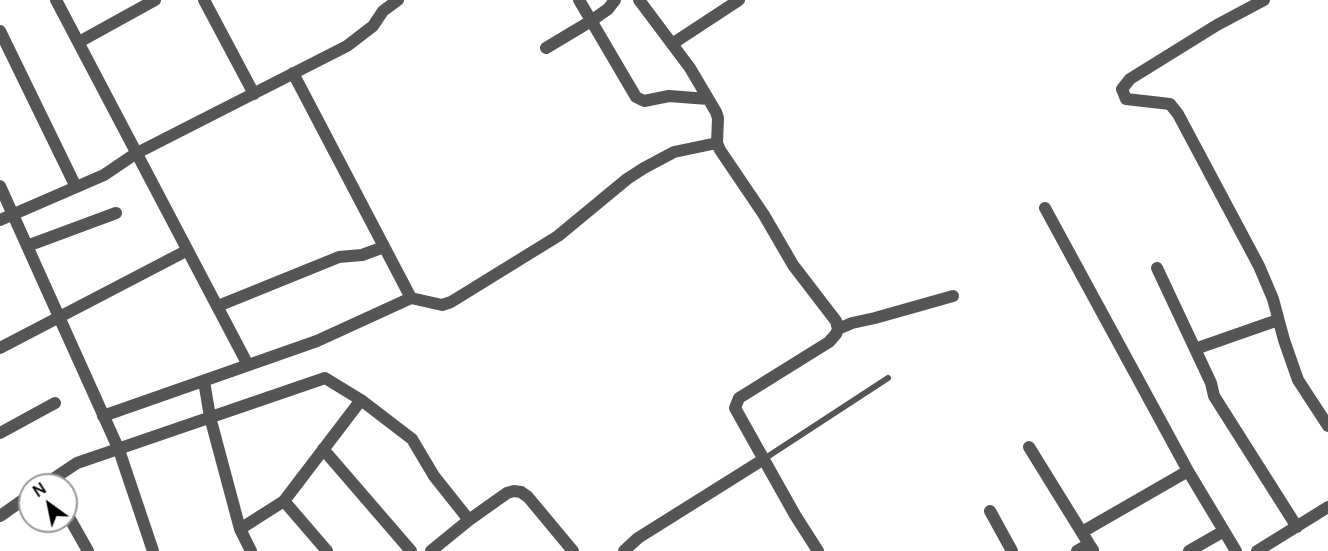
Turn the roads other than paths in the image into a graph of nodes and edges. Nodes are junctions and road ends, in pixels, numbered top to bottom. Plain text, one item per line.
1 (56, 0) edge
2 (155, 0) edge
3 (204, 0) edge
4 (399, 0) edge
5 (579, 0) edge
6 (615, 0) edge
7 (639, 0) edge
8 (739, 0) edge
9 (1264, 0) edge
10 (591, 21) junction
11 (0, 32) edge
12 (79, 42) junction
13 (672, 44) junction
14 (546, 48) dead end
15 (293, 73) junction
16 (254, 94) junction
17 (708, 99) junction
18 (717, 143) junction
19 (135, 154) junction
20 (0, 186) edge
21 (76, 187) junction
22 (1045, 208) dead end
23 (116, 213) dead end
24 (14, 214) junction
25 (0, 220) edge
26 (27, 246) junction
27 (384, 247) junction
28 (186, 251) junction
29 (1157, 268) dead end
30 (953, 296) dead end
31 (411, 298) junction
32 (218, 306) junction
33 (58, 318) junction
34 (1278, 320) junction
35 (838, 329) junction
36 (0, 348) edge
37 (1195, 349) junction
38 (248, 365) junction
39 (888, 378) dead end
40 (204, 381) junction
41 (361, 400) junction
42 (55, 403) dead end
43 (103, 416) junction
44 (210, 417) junction
45 (1328, 426) edge
46 (0, 433) edge
47 (1029, 447) dead end
48 (118, 448) junction
49 (323, 449) junction
50 (764, 459) junction
51 (1188, 471) junction
52 (63, 473) edge
53 (284, 501) junction
54 (18, 503) edge
55 (1328, 507) edge
56 (990, 511) dead end
57 (0, 516) edge
58 (469, 520) junction
59 (1297, 527) junction
60 (240, 529) junction
61 (1224, 531) junction
62 (1082, 532) junction
63 (78, 533) edge
64 (1091, 548) edge
65 (88, 551) edge
66 (153, 551) edge
67 (251, 551) edge
68 (327, 551) edge
69 (411, 551) edge
70 (431, 551) edge
71 (573, 551) edge
72 (624, 551) edge
73 (818, 551) edge
74 (1012, 551) edge
75 (1077, 551) edge
76 (1189, 551) edge
77 (1236, 551) edge
78 (1257, 551) edge

1 - 12 street
2 - 12 street
3 - 16 street
4 - 15 street
5 - 10 street
6 - 10 street
7 - 13 street
8 - 13 street
9 - 34 street
10 - 14 street
10 - 17 street
11 - 21 street
12 - 19 street
13 - 17 street
15 - 16 street
15 - 27 street
16 - 19 street
17 - 18 street
18 - 31 street
18 - 35 street
19 - 21 street
19 - 28 street
20 - 24 street
21 - 24 street
22 - 51 street
23 - 26 street
24 - 25 street
24 - 26 street
26 - 33 street
27 - 31 street
27 - 32 street
28 - 32 street
28 - 33 street
29 - 37 street
30 - 35 street
31 - 38 street
32 - 38 street
33 - 36 street
33 - 43 street
34 - 37 street
34 - 45 street
35 - 50 street
37 - 59 street
38 - 40 street
39 - 50 lane
40 - 43 street
40 - 44 street
41 - 44 street
41 - 49 street
41 - 58 street
42 - 46 street
43 - 48 street
44 - 48 street
44 - 60 street
47 - 62 street
48 - 52 street
48 - 66 street
49 - 53 street
49 - 69 street
50 - 72 street
50 - 73 street
51 - 61 street
51 - 62 street
53 - 60 street
53 - 68 street
54 - 57 street
55 - 59 street
56 - 74 street
58 - 70 street
58 - 71 street
59 - 78 street
60 - 67 street
61 - 76 street
61 - 77 street
62 - 64 street
63 - 65 street
64 - 75 street

